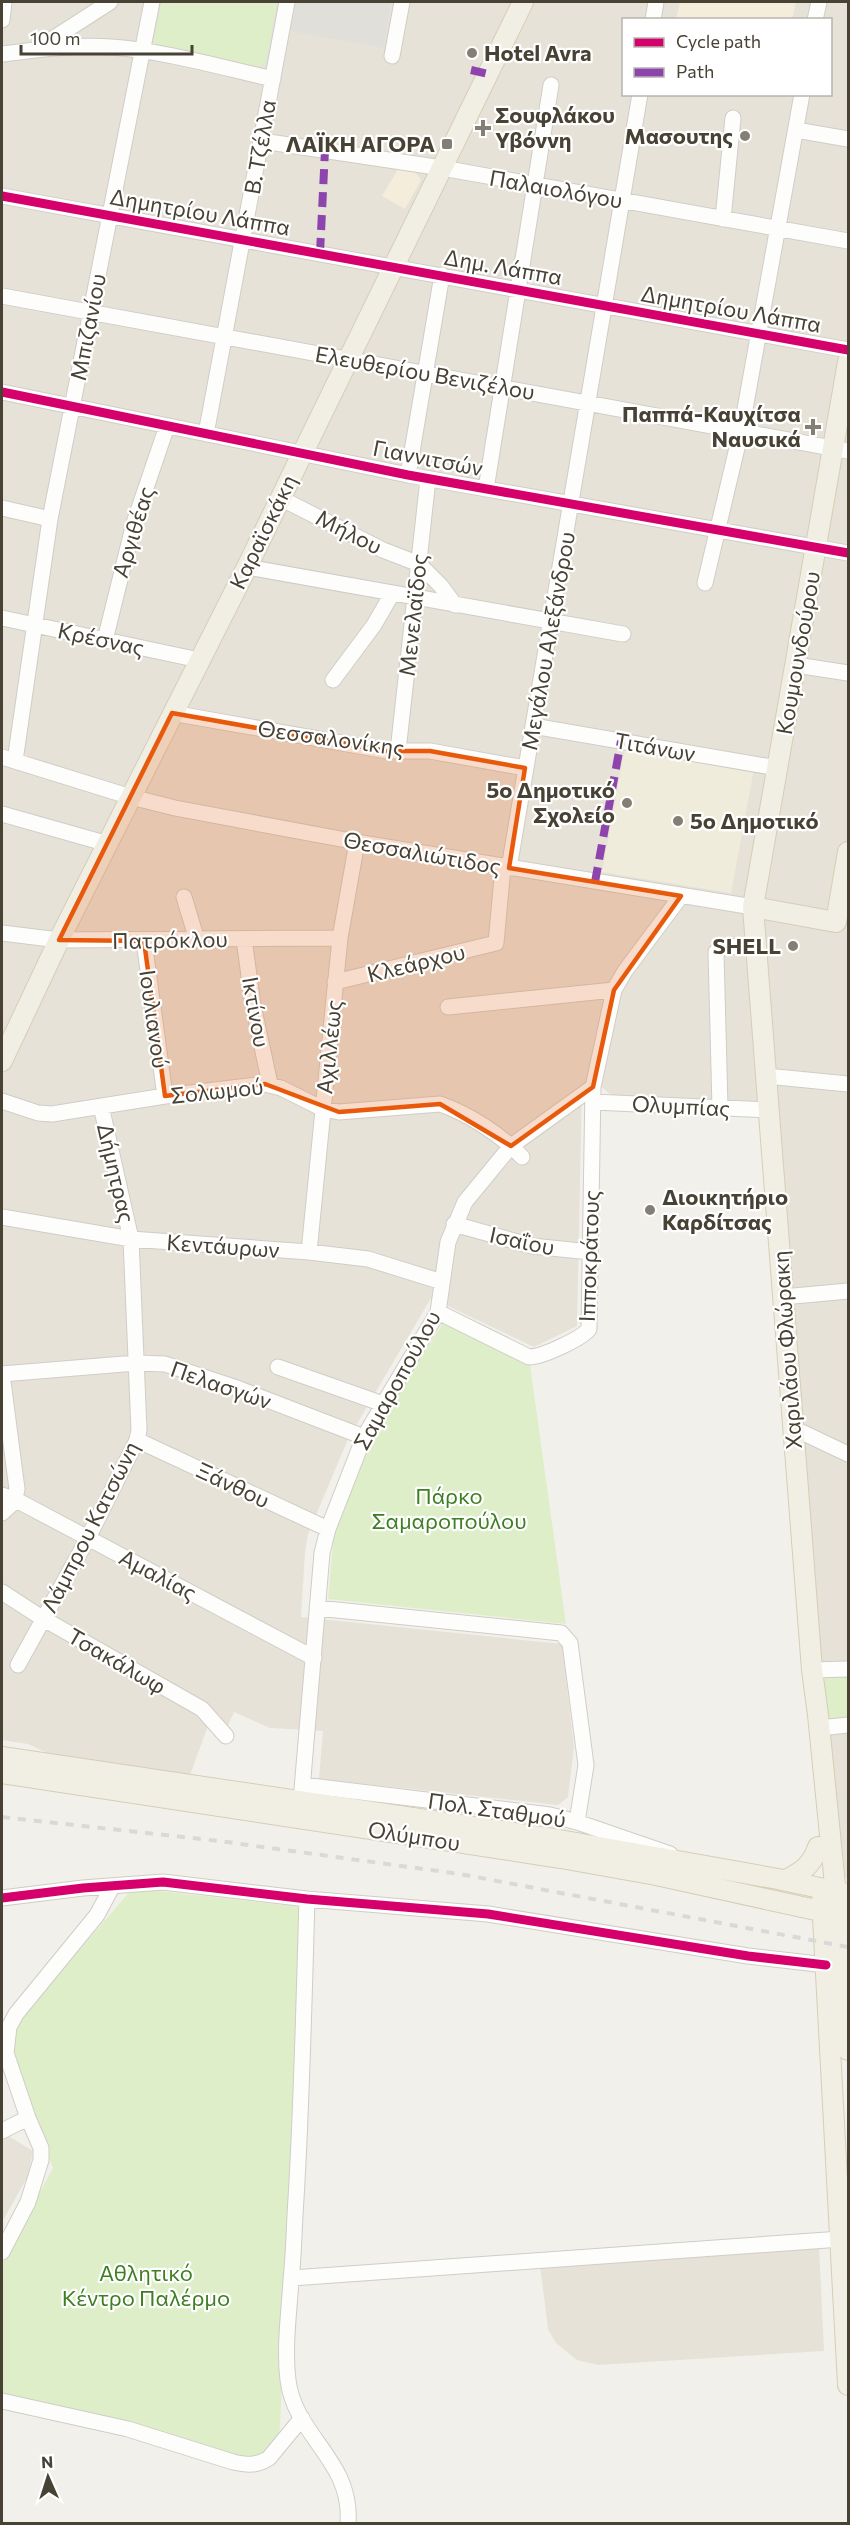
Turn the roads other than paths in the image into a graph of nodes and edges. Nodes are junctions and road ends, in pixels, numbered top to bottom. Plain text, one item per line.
1 (4, 2) edge
2 (110, 2) edge
3 (152, 2) edge
4 (287, 2) edge
5 (402, 2) edge
6 (523, 2) edge
7 (656, 2) edge
8 (819, 2) edge
9 (653, 18) edge
10 (815, 18) edge
11 (2, 20) edge
12 (35, 50) junction
13 (141, 51) junction
14 (2, 54) edge
15 (392, 56) dead end
16 (273, 79) junction
17 (551, 85) dead end
18 (640, 96) edge
19 (802, 96) edge
20 (734, 118) dead end
21 (796, 130) junction
22 (849, 139) edge
23 (262, 141) junction
24 (442, 168) junction
25 (534, 185) junction
26 (2, 196) edge
27 (623, 201) junction
28 (109, 215) junction
29 (723, 219) junction
30 (778, 228) junction
31 (244, 240) junction
32 (849, 241) edge
33 (393, 266) junction
34 (442, 275) junction
35 (518, 289) junction
36 (2, 296) edge
37 (606, 305) junction
38 (91, 312) junction
39 (759, 334) junction
40 (225, 337) junction
41 (849, 350) edge
42 (348, 359) junction
43 (849, 362) edge
44 (425, 373) junction
45 (502, 387) junction
46 (2, 392) edge
47 (589, 403) junction
48 (72, 406) junction
49 (167, 426) junction
50 (741, 431) junction
51 (206, 434) junction
52 (841, 450) edge
53 (302, 454) junction
54 (408, 475) junction
55 (428, 479) junction
56 (486, 489) junction
57 (280, 498) junction
58 (572, 504) junction
59 (2, 508) edge
60 (50, 519) junction
61 (717, 529) junction
62 (816, 547) junction
63 (849, 553) edge
64 (419, 564) junction
65 (247, 567) junction
66 (705, 583) dead end
67 (392, 594) junction
68 (415, 598) junction
69 (457, 606) junction
70 (2, 618) edge
71 (552, 621) junction
72 (36, 625) junction
73 (623, 634) dead end
74 (105, 640) junction
75 (200, 660) junction
76 (796, 665) junction
77 (849, 673) edge
78 (333, 680) dead end
79 (172, 713) junction
80 (533, 726) junction
81 (398, 750) junction
82 (8, 759) edge
83 (525, 768) junction
84 (777, 768) junction
85 (131, 797) junction
86 (2, 814) edge
87 (357, 842) junction
88 (108, 844) junction
89 (849, 852) edge
90 (506, 867) junction
91 (681, 896) junction
92 (184, 897) dead end
93 (753, 908) junction
94 (842, 923) edge
95 (2, 933) edge
96 (340, 938) junction
97 (244, 939) junction
98 (59, 940) junction
99 (197, 940) junction
100 (144, 941) junction
101 (496, 944) joint
102 (756, 946) junction
103 (335, 982) junction
104 (614, 990) junction
105 (448, 1006) dead end
106 (2, 1061) edge
107 (766, 1076) junction
108 (270, 1084) junction
109 (849, 1084) edge
110 (593, 1094) junction
111 (165, 1096) junction
112 (2, 1101) edge
113 (101, 1106) junction
114 (720, 1108) junction
115 (322, 1109) junction
116 (769, 1110) junction
117 (517, 1151) junction
118 (2, 1217) edge
119 (454, 1224) junction
120 (131, 1239) junction
121 (309, 1252) junction
122 (590, 1252) junction
123 (442, 1282) junction
124 (849, 1291) edge
125 (783, 1297) junction
126 (438, 1312) junction
127 (136, 1363) junction
128 (278, 1367) dead end
129 (2, 1374) edge
130 (383, 1404) junction
131 (793, 1428) junction
132 (364, 1437) junction
133 (138, 1440) junction
134 (849, 1454) edge
135 (8, 1497) edge
136 (2, 1513) edge
137 (328, 1530) junction
138 (88, 1538) junction
139 (2, 1592) edge
140 (317, 1608) junction
141 (42, 1618) junction
142 (314, 1658) junction
143 (18, 1665) dead end
144 (849, 1669) edge
145 (812, 1677) junction
146 (849, 1725) edge
147 (819, 1728) junction
148 (226, 1736) dead end
149 (2, 1757) edge
150 (2, 1773) edge
151 (302, 1793) junction
152 (577, 1822) junction
153 (818, 1847) junction
154 (693, 1865) junction
155 (786, 1880) junction
156 (112, 1887) junction
157 (835, 1891) edge
158 (2, 1898) edge
159 (307, 1899) junction
160 (836, 1915) edge
161 (839, 1970) edge
162 (849, 2050) edge
163 (28, 2118) junction
164 (2, 2131) edge
165 (843, 2156) edge
166 (841, 2239) junction
167 (2, 2252) edge
168 (292, 2278) junction
169 (849, 2385) edge
170 (2, 2401) edge
171 (302, 2418) junction
172 (348, 2523) edge

1 - 11 street
2 - 12 street
3 - 13 street, Μπιζανίου
4 - 16 street, Β. Τζέλλα
5 - 15 street
6 - 24 main road, Καραϊσκάκη
7 - 9 street
8 - 10 street
12 - 13 street
12 - 14 street
13 - 16 street
13 - 28 street, Μπιζανίου
16 - 23 street, Β. Τζέλλα
17 - 25 street
18 - 27 street, Μεγάλου Αλεξάνδρου
19 - 21 street
20 - 29 street
21 - 22 street
21 - 30 street
23 - 24 street, Παλαιολόγου
23 - 31 street, Β. Τζέλλα
24 - 25 street, Παλαιολόγου
24 - 33 main road, Καραϊσκάκη
25 - 27 street, Παλαιολόγου
25 - 35 street
26 - 28 street, Δημητρίου Λάππα
27 - 29 street, Παλαιολόγου
27 - 37 street, Μεγάλου Αλεξάνδρου
28 - 31 street, Δημητρίου Λάππα
28 - 38 street, Μπιζανίου
29 - 30 street, Παλαιολόγου
30 - 32 street, Παλαιολόγου
30 - 39 street
31 - 33 street, Δημητρίου Λάππα
31 - 40 street, Β. Τζέλλα
33 - 34 street, Δημ. Λάππα
33 - 42 main road, Καραϊσκάκη
34 - 35 street, Δημ. Λάππα
34 - 44 street
35 - 37 street, Δημ. Λάππα
35 - 45 street
36 - 38 street, Ελευθερίου Βενιζέλου
37 - 39 street, Δημητρίου Λάππα
37 - 47 street, Μεγάλου Αλεξάνδρου
38 - 40 street, Ελευθερίου Βενιζέλου
38 - 48 street, Μπιζανίου
39 - 41 street, Δημητρίου Λάππα
39 - 50 street
40 - 42 street, Ελευθερίου Βενιζέλου
40 - 51 street, Β. Τζέλλα
42 - 44 street, Ελευθερίου Βενιζέλου
42 - 53 main road, Καραϊσκάκη
43 - 52 main road, Κουμουνδούρου
44 - 45 street, Ελευθερίου Βενιζέλου
44 - 54 street
45 - 47 street, Ελευθερίου Βενιζέλου
45 - 56 street
46 - 48 street, Γιαννιτσών
47 - 50 street, Ελευθερίου Βενιζέλου
47 - 58 street, Μεγάλου Αλεξάνδρου
48 - 49 street, Γιαννιτσών
48 - 60 street, Μπιζανίου
49 - 51 street, Γιαννιτσών
49 - 74 street, Αργιθέας
50 - 52 street, Ελευθερίου Βενιζέλου
50 - 61 street
51 - 53 street, Γιαννιτσών
52 - 62 main road, Κουμουνδούρου
53 - 54 street, Γιαννιτσών
53 - 57 main road, Καραϊσκάκη
54 - 55 street, Γιαννιτσών
55 - 56 street, Γιαννιτσών
55 - 64 street, Μενελαϊδος
56 - 58 street, Γιαννιτσών
57 - 64 street, Μήλου
57 - 65 main road, Καραϊσκάκη
58 - 61 street, Γιαννιτσών
58 - 71 street, Μεγάλου Αλεξάνδρου
59 - 60 street
60 - 72 street, Μπιζανίου
61 - 62 street, Γιαννιτσών
61 - 66 street
62 - 63 street, Γιαννιτσών
62 - 76 main road, Κουμουνδούρου
64 - 68 street, Μενελαϊδος
64 - 69 street
65 - 67 street
65 - 75 main road, Καραϊσκάκη
67 - 68 street
67 - 78 street
68 - 69 street
68 - 81 street, Μενελαϊδος
69 - 71 street
70 - 72 street, Κρέσνας
71 - 73 street
71 - 80 street, Μεγάλου Αλεξάνδρου
72 - 74 street, Κρέσνας
72 - 82 street, Μπιζανίου
74 - 75 street, Κρέσνας
75 - 79 main road, Καραϊσκάκη
76 - 77 street
76 - 84 main road, Κουμουνδούρου
79 - 81 street, Θεσσαλονίκης
79 - 85 main road, Καραϊσκάκη
80 - 83 street, Μεγάλου Αλεξάνδρου
80 - 84 street, Τιτάνων
81 - 83 street, Θεσσαλονίκης
82 - 85 street, Θεσσαλιώτιδος
83 - 90 street, Μεγάλου Αλεξάνδρου
84 - 93 main road, Κουμουνδούρου
85 - 87 street, Θεσσαλιώτιδος
85 - 88 main road, Καραϊσκάκη
86 - 88 street
87 - 90 street, Θεσσαλιώτιδος
87 - 96 street, Αχιλλέως
88 - 98 main road, Καραϊσκάκη
89 - 94 main road
90 - 91 street, Θεσσαλιώτιδος
90 - 101 street, Μεγάλου Αλεξάνδρου
91 - 93 street, Θεσσαλιώτιδος
91 - 104 street
92 - 99 street
93 - 94 main road, Θεσσαλιώτιδος
93 - 102 main road, Χαριλάου Φλώρακη
95 - 98 street, Πατρόκλου
96 - 97 street, Πατρόκλου
96 - 103 street, Αχιλλέως
97 - 99 street, Πατρόκλου
97 - 108 street, Ικτίνου
98 - 100 street, Πατρόκλου
98 - 106 main road, Καραϊσκάκη
99 - 100 street, Πατρόκλου
100 - 111 street, Ιουλιανού
101 - 103 street, Κλεάρχου
102 - 107 main road, Χαριλάου Φλώρακη
102 - 114 street
103 - 115 street, Αχιλλέως
104 - 105 street
104 - 110 street
107 - 109 street
107 - 116 main road, Χαριλάου Φλώρακη
108 - 111 street, Σολωμού
108 - 115 street, Σολωμού
110 - 114 street, Ολυμπίας
110 - 117 street, Σαμαροπούλου
110 - 122 street, Ιπποκράτους
111 - 113 street, Σολωμού
112 - 113 street, Σολωμού
113 - 120 street, Δήμητρας
114 - 116 street, Ολυμπίας
115 - 117 street, Σολωμού
115 - 121 street, Αχιλλέως
116 - 125 main road, Χαριλάου Φλώρακη
117 - 119 street, Σαμαροπούλου
118 - 120 street, Κεντάυρων
119 - 122 street, Ισαΐου
119 - 123 street, Σαμαροπούλου
120 - 121 street, Κεντάυρων
120 - 127 street, Λάμπρου Κατσώνη
121 - 123 street, Κεντάυρων
122 - 126 street, Ιπποκράτους
123 - 126 street, Σαμαροπούλου
124 - 125 street
125 - 131 main road, Χαριλάου Φλώρακη
126 - 130 street, Σαμαροπούλου
127 - 129 street, Πελασγών
127 - 132 street, Πελασγών
127 - 133 street, Λάμπρου Κατσώνη
128 - 130 street
129 - 135 street
130 - 132 street, Σαμαροπούλου
131 - 134 street
131 - 145 main road, Χαριλάου Φλώρακη
132 - 137 street, Σαμαροπούλου
133 - 137 street, Ξάνθου
133 - 138 street, Λάμπρου Κατσώνη
135 - 136 street
135 - 138 street, Αμαλίας
137 - 140 street, Σαμαροπούλου
138 - 141 street, Λάμπρου Κατσώνη
138 - 142 street, Αμαλίας
139 - 141 street, Τσακάλωφ
140 - 142 street, Σαμαροπούλου
140 - 152 street, Πολ. Σταθμού
141 - 143 street, Λάμπρου Κατσώνη
141 - 148 street, Τσακάλωφ
142 - 151 street, Σαμαροπούλου
144 - 145 street
145 - 147 main road, Χαριλάου Φλώρακη
145 - 153 main road, Χαριλάου Φλώρακη
146 - 147 street
147 - 157 main road, Χαριλάου Φλώρακη
149 - 151 main road, Ολύμπου
150 - 160 main road, Ολύμπου
151 - 152 street, Πολ. Σταθμού
151 - 154 main road, Ολύμπου
152 - 154 street
153 - 155 main road
153 - 157 main road, Χαριλάου Φλώρακη
154 - 155 main road, Ολύμπου
155 - 157 main road, Ολύμπου
156 - 158 street
156 - 159 street
156 - 163 street
157 - 160 main road
159 - 161 street
159 - 168 street
160 - 161 main road
161 - 162 main road
161 - 165 main road
163 - 164 street
163 - 167 street
165 - 166 main road
166 - 168 street
166 - 169 main road
168 - 171 street
170 - 171 street
171 - 172 street

